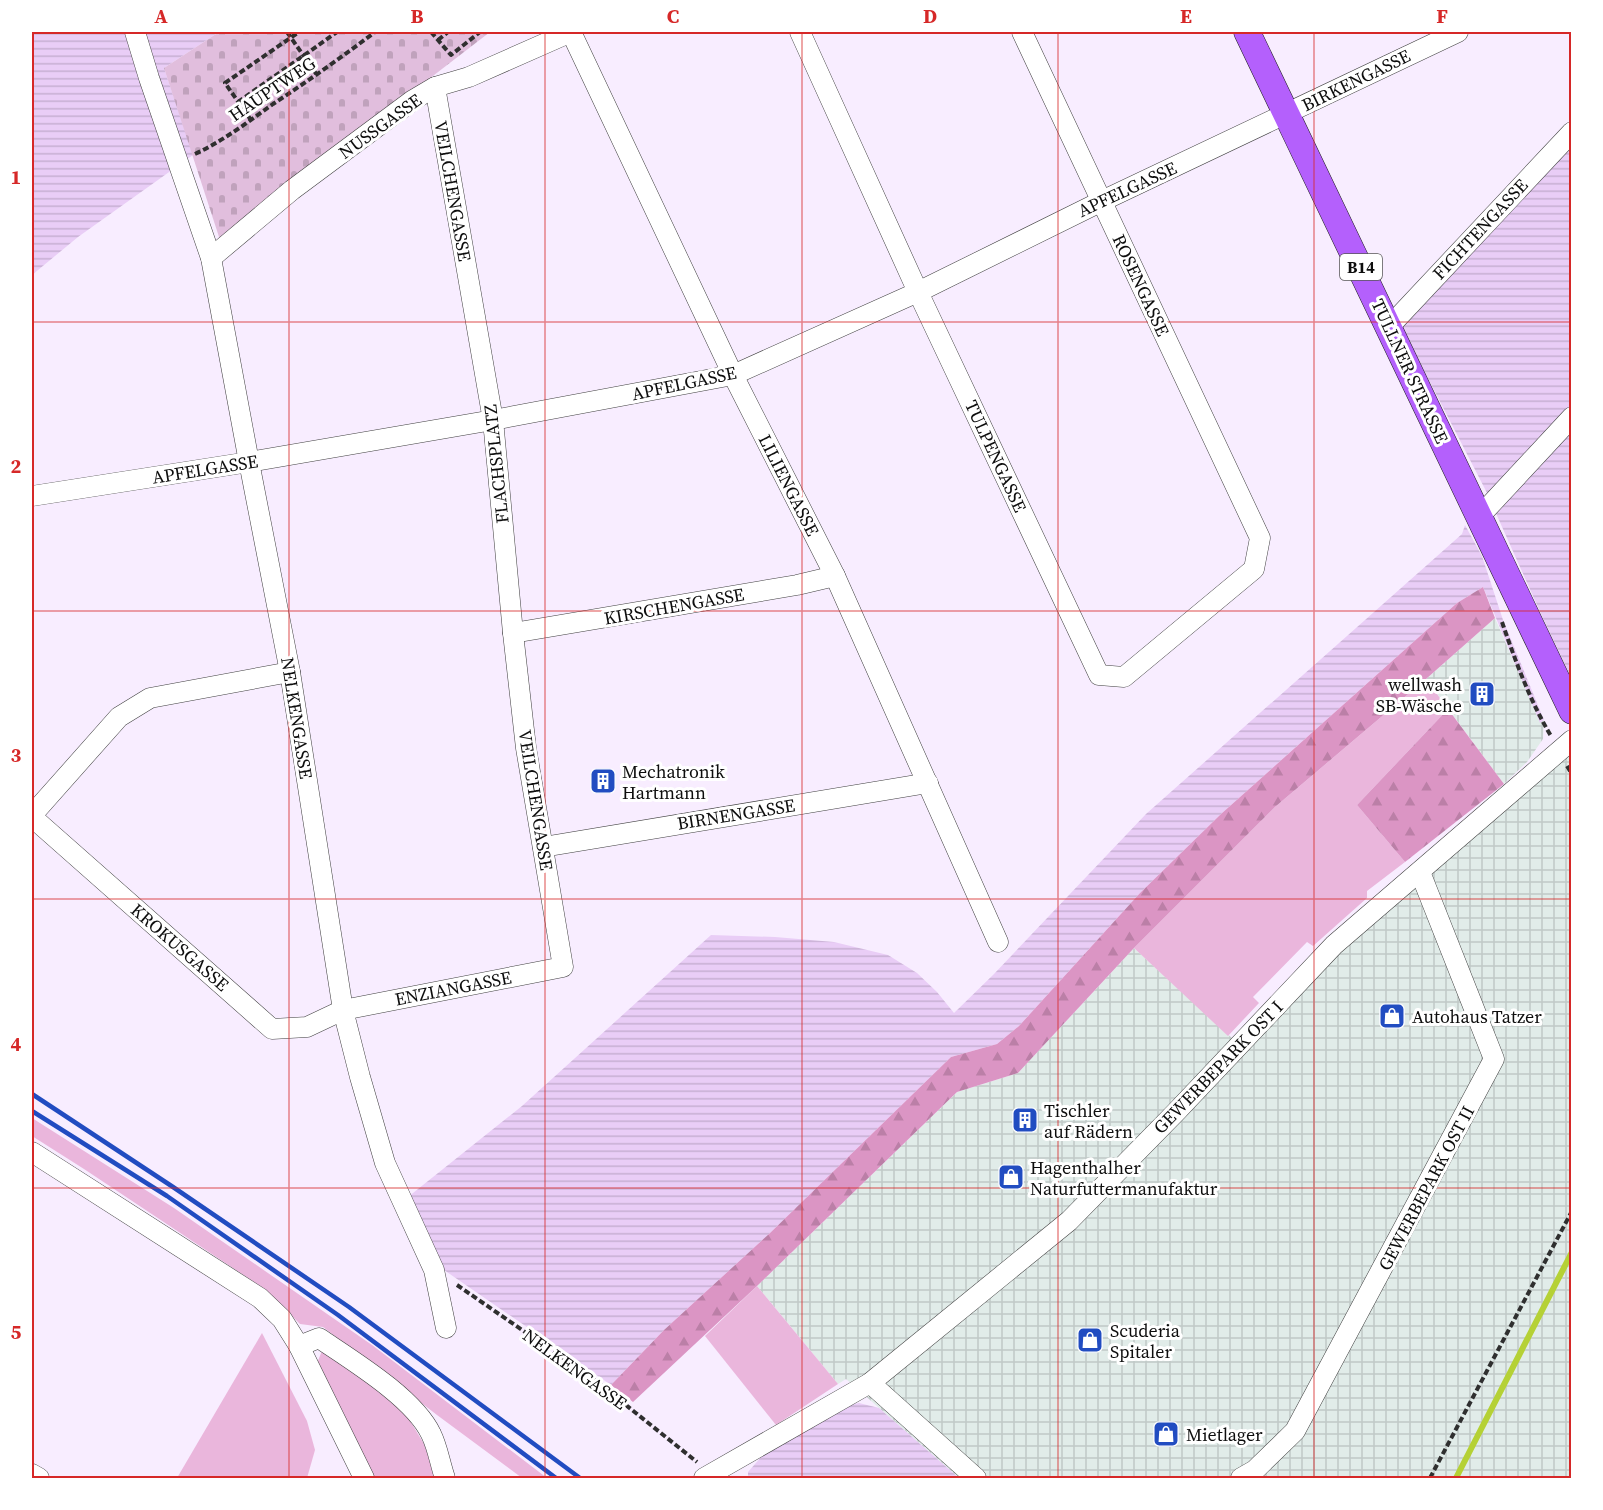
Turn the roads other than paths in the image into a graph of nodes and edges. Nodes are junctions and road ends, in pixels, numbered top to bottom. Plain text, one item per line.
1 (135, 32) edge
2 (571, 32) edge
3 (800, 32) edge
4 (1022, 32) edge
5 (1247, 32) edge
6 (1458, 32) edge
7 (435, 87) junction
8 (1287, 114) junction
9 (1572, 132) edge
10 (1101, 201) junction
11 (211, 258) junction
12 (918, 292) junction
13 (471, 296) joint
14 (1389, 327) junction
15 (733, 375) junction
16 (1572, 417) edge
17 (493, 420) junction
18 (249, 462) junction
19 (32, 496) edge
20 (1479, 517) junction
21 (1260, 538) joint
22 (835, 576) junction
23 (513, 633) junction
24 (290, 672) junction
25 (1572, 711) edge
26 (1572, 740) edge
27 (928, 783) junction
28 (32, 816) edge
29 (543, 847) junction
30 (1420, 872) junction
31 (998, 942) dead end
32 (563, 967) joint
33 (343, 1010) junction
34 (32, 1152) edge
35 (446, 1328) dead end
36 (299, 1346) junction
37 (870, 1383) junction
38 (32, 1474) edge
39 (707, 1477) edge
40 (39, 1479) edge
41 (364, 1479) edge
42 (445, 1479) edge
43 (976, 1479) edge
44 (1241, 1479) edge

1 - 11 street, NELKENGASSE
2 - 7 street, NUSSGASSE
2 - 15 street, LILIENGASSE
3 - 12 street, TULPENGASSE
4 - 10 street, ROSENGASSE
5 - 8 main road, TULLNER STRASSE / B14
6 - 8 street, BIRKENGASSE
7 - 11 street, NUSSGASSE
7 - 13 street, VEILCHENGASSE
8 - 10 street, APFELGASSE
8 - 14 main road, TULLNER STRASSE / B14
9 - 14 street, FICHTENGASSE
10 - 12 street, APFELGASSE
10 - 21 street, ROSENGASSE
11 - 18 street, NELKENGASSE
12 - 15 street, APFELGASSE
12 - 21 street, TULPENGASSE
13 - 17 street, FLACHSPLATZ
14 - 20 main road, TULLNER STRASSE / B14
15 - 17 street, APFELGASSE
15 - 22 street, LILIENGASSE
16 - 20 street
17 - 18 street, APFELGASSE
17 - 23 street, FLACHSPLATZ
18 - 19 street, APFELGASSE
18 - 24 street, NELKENGASSE
20 - 25 main road, TULLNER STRASSE / B14
22 - 23 street, KIRSCHENGASSE
22 - 27 street, LILIENGASSE
23 - 29 street, VEILCHENGASSE
24 - 28 street
24 - 33 street, NELKENGASSE
26 - 30 street, GEWERBEPARK OST I
27 - 29 street, BIRNENGASSE
27 - 31 street, LILIENGASSE
28 - 33 street, KROKUSGASSE
29 - 32 street, VEILCHENGASSE
30 - 37 street, GEWERBEPARK OST I
30 - 44 street, GEWERBEPARK OST II
32 - 33 street, ENZIANGASSE
33 - 35 street, NELKENGASSE
34 - 36 street
36 - 41 street
36 - 42 street
37 - 39 street, GEWERBEPARK OST I
37 - 43 street
38 - 40 street

